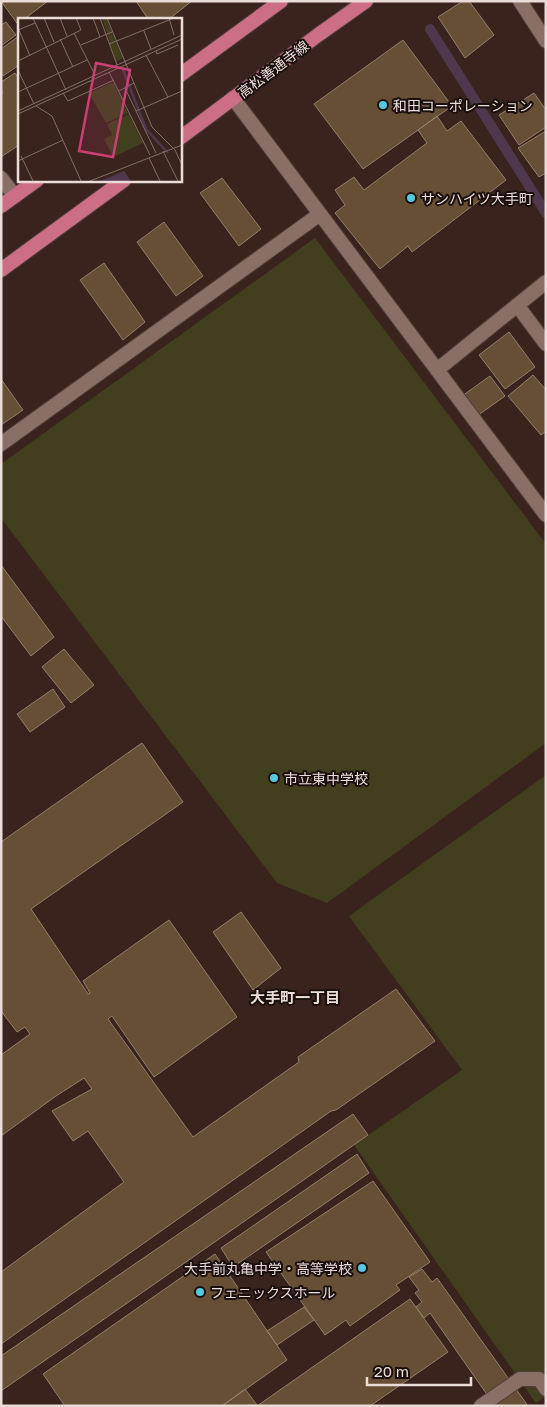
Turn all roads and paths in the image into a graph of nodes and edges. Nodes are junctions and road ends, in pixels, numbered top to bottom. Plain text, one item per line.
1 (281, 1) edge
2 (366, 1) edge
3 (520, 1) edge
4 (546, 41) edge
5 (181, 74) edge
6 (233, 98) junction
7 (181, 137) edge
8 (1, 178) edge
9 (36, 181) edge
10 (123, 181) edge
11 (15, 196) junction
12 (1, 206) edge
13 (320, 214) junction
14 (1, 270) edge
15 (546, 282) edge
16 (517, 306) junction
17 (546, 344) edge
18 (437, 370) junction
19 (1, 444) edge
20 (546, 515) edge
21 (546, 1389) edge
22 (481, 1406) edge

1 - 5 main road
2 - 6 main road, 高松善通寺線
3 - 4 street
6 - 7 main road, 高松善通寺線
6 - 13 street
8 - 11 street
9 - 11 main road
10 - 14 main road
11 - 12 main road
13 - 18 street
13 - 19 street
15 - 16 street
16 - 17 street
16 - 18 street
18 - 20 street
21 - 22 street

